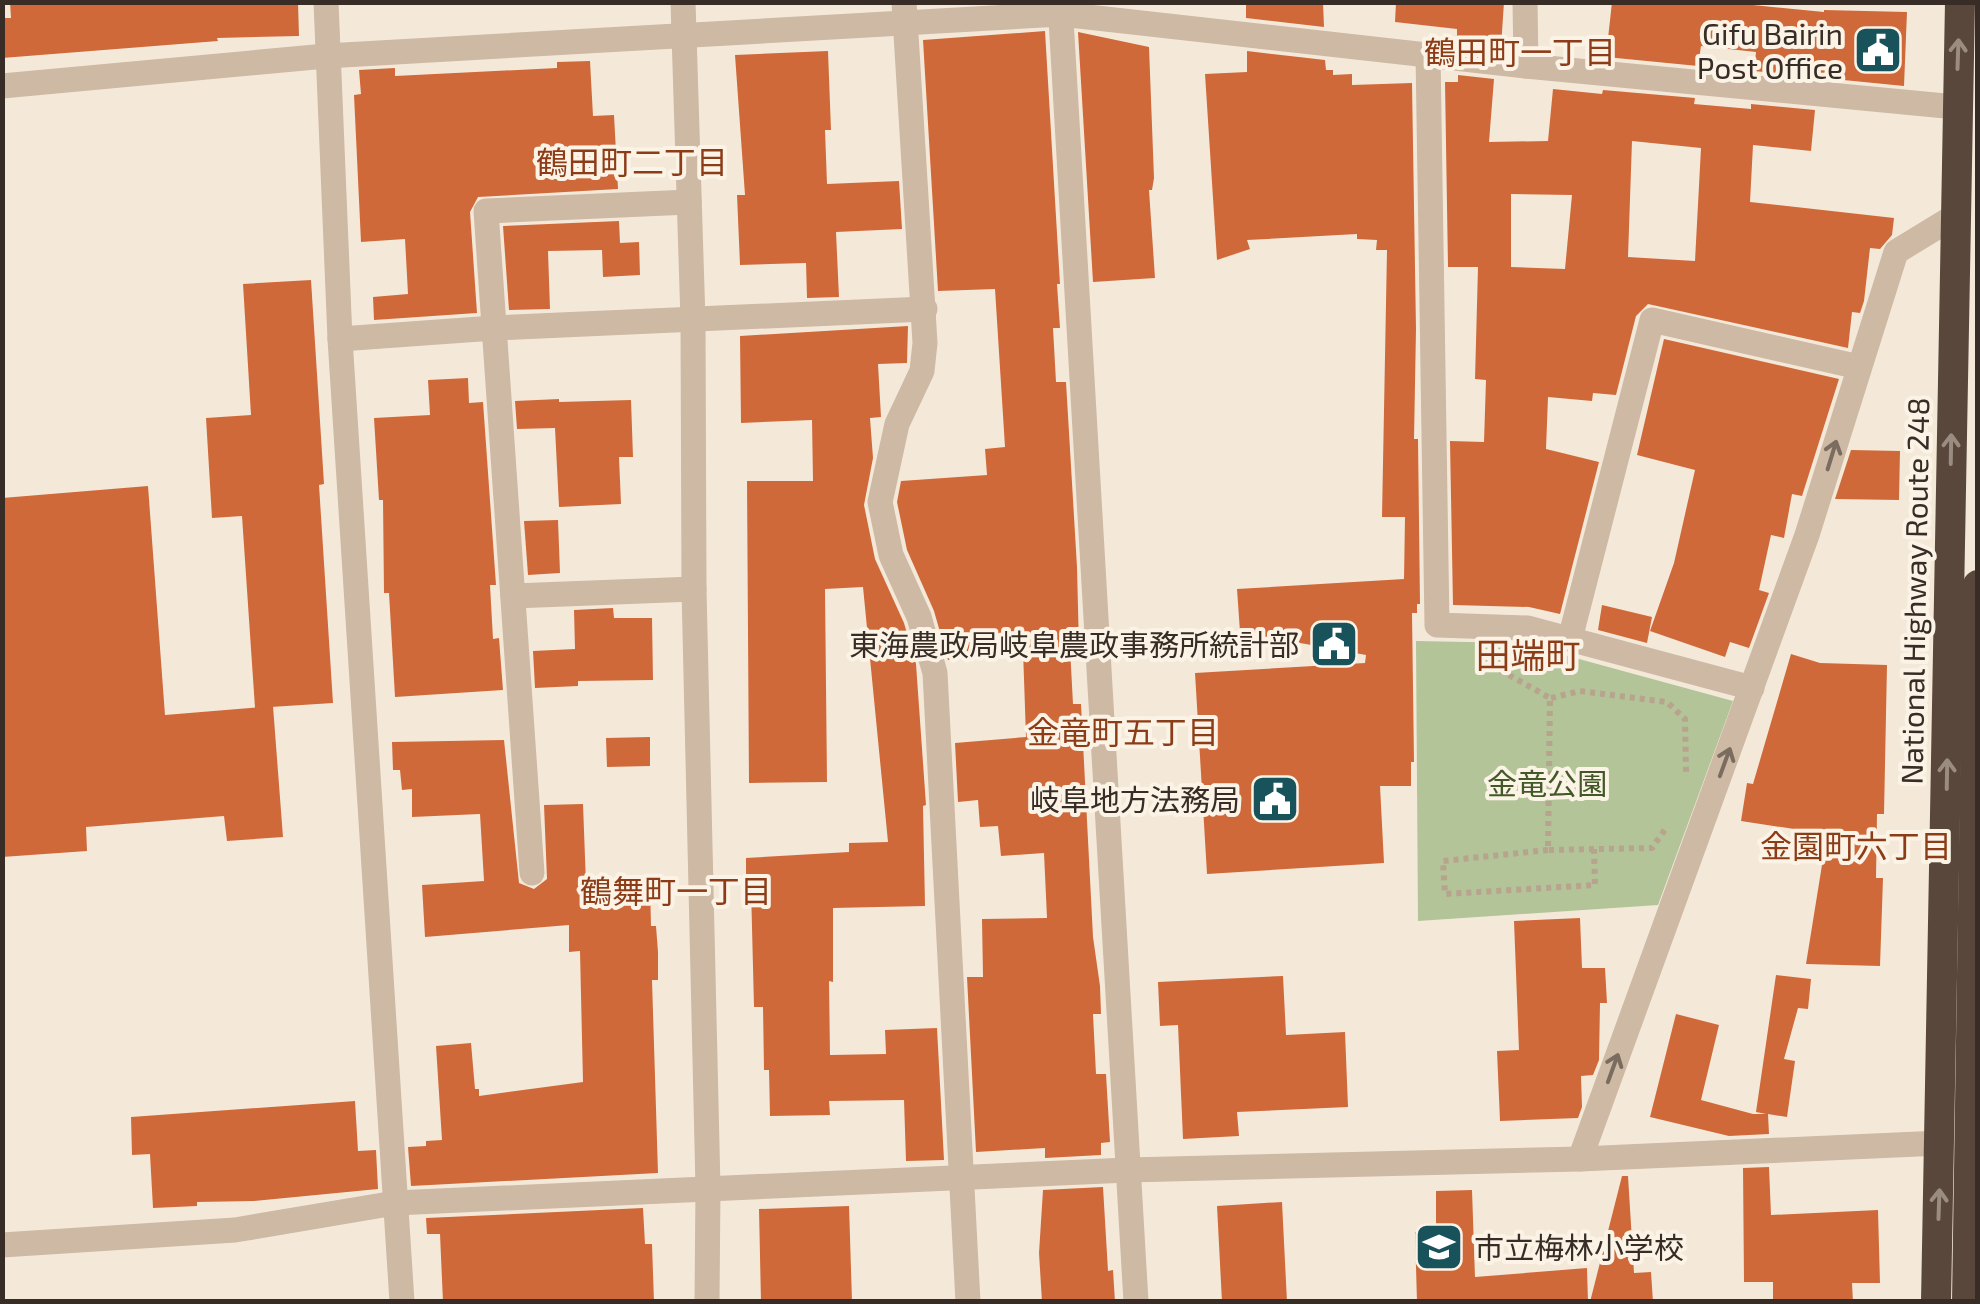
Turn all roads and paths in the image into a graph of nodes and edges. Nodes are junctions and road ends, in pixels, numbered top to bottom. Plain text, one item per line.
1 (326, 2) edge
2 (682, 2) edge
3 (1524, 2) edge
4 (1960, 2) edge
5 (1061, 8) edge
6 (905, 14) edge
7 (683, 36) junction
8 (1428, 53) junction
9 (326, 56) junction
10 (1526, 66) junction
11 (2, 86) edge
12 (1956, 107) junction
13 (689, 202) junction
14 (1955, 216) junction
15 (925, 309) junction
16 (693, 321) junction
17 (494, 328) junction
18 (340, 338) junction
19 (1859, 367) junction
20 (1978, 586) edge
21 (694, 590) junction
22 (512, 596) junction
23 (1475, 626) junction
24 (1570, 639) junction
25 (1752, 688) junction
26 (1550, 698) junction
27 (1714, 792) junction
28 (1674, 816) dead end
29 (1594, 849) junction
30 (1548, 850) junction
31 (532, 873) dead end
32 (1963, 1143) edge
33 (1580, 1159) junction
34 (1128, 1170) junction
35 (963, 1178) junction
36 (708, 1188) junction
37 (395, 1203) junction
38 (2, 1246) edge
39 (402, 1302) edge
40 (708, 1302) edge
41 (968, 1302) edge
42 (1136, 1302) edge
43 (1936, 1302) edge
44 (1966, 1302) edge

1 - 9 street
2 - 7 street
3 - 10 street
12 -> 4 highway, National Highway Route 248
5 - 6 street
5 - 8 street
5 - 34 street
6 - 7 street
6 - 15 street
7 - 9 street
7 - 13 street
8 - 10 street
8 - 23 street
9 - 11 street
9 - 18 street
10 - 12 street
12 - 14 highway, National Highway Route 248
13 - 16 street
13 - 17 street
14 - 19 street
32 -> 14 highway, National Highway Route 248
15 - 16 street
15 - 35 street
16 - 17 street
16 - 21 street
17 - 18 street
17 - 22 street
18 - 37 street
19 - 24 street
25 -> 19 street
20 - 32 highway, National Highway Route 248
21 - 22 street
21 - 36 street
22 - 31 street
23 - 24 street
23 - 26 path
24 - 25 street
27 -> 25 street
26 - 27 path
26 - 30 path
33 -> 27 street
28 - 29 path
29 - 30 path
29 - 30 path
32 - 33 street
43 -> 32 highway, National Highway Route 248
32 - 44 highway, National Highway Route 248
33 - 34 street
34 - 35 street
34 - 42 street
35 - 36 street
35 - 41 street
36 - 37 street
36 - 40 street
37 - 38 street
37 - 39 street

